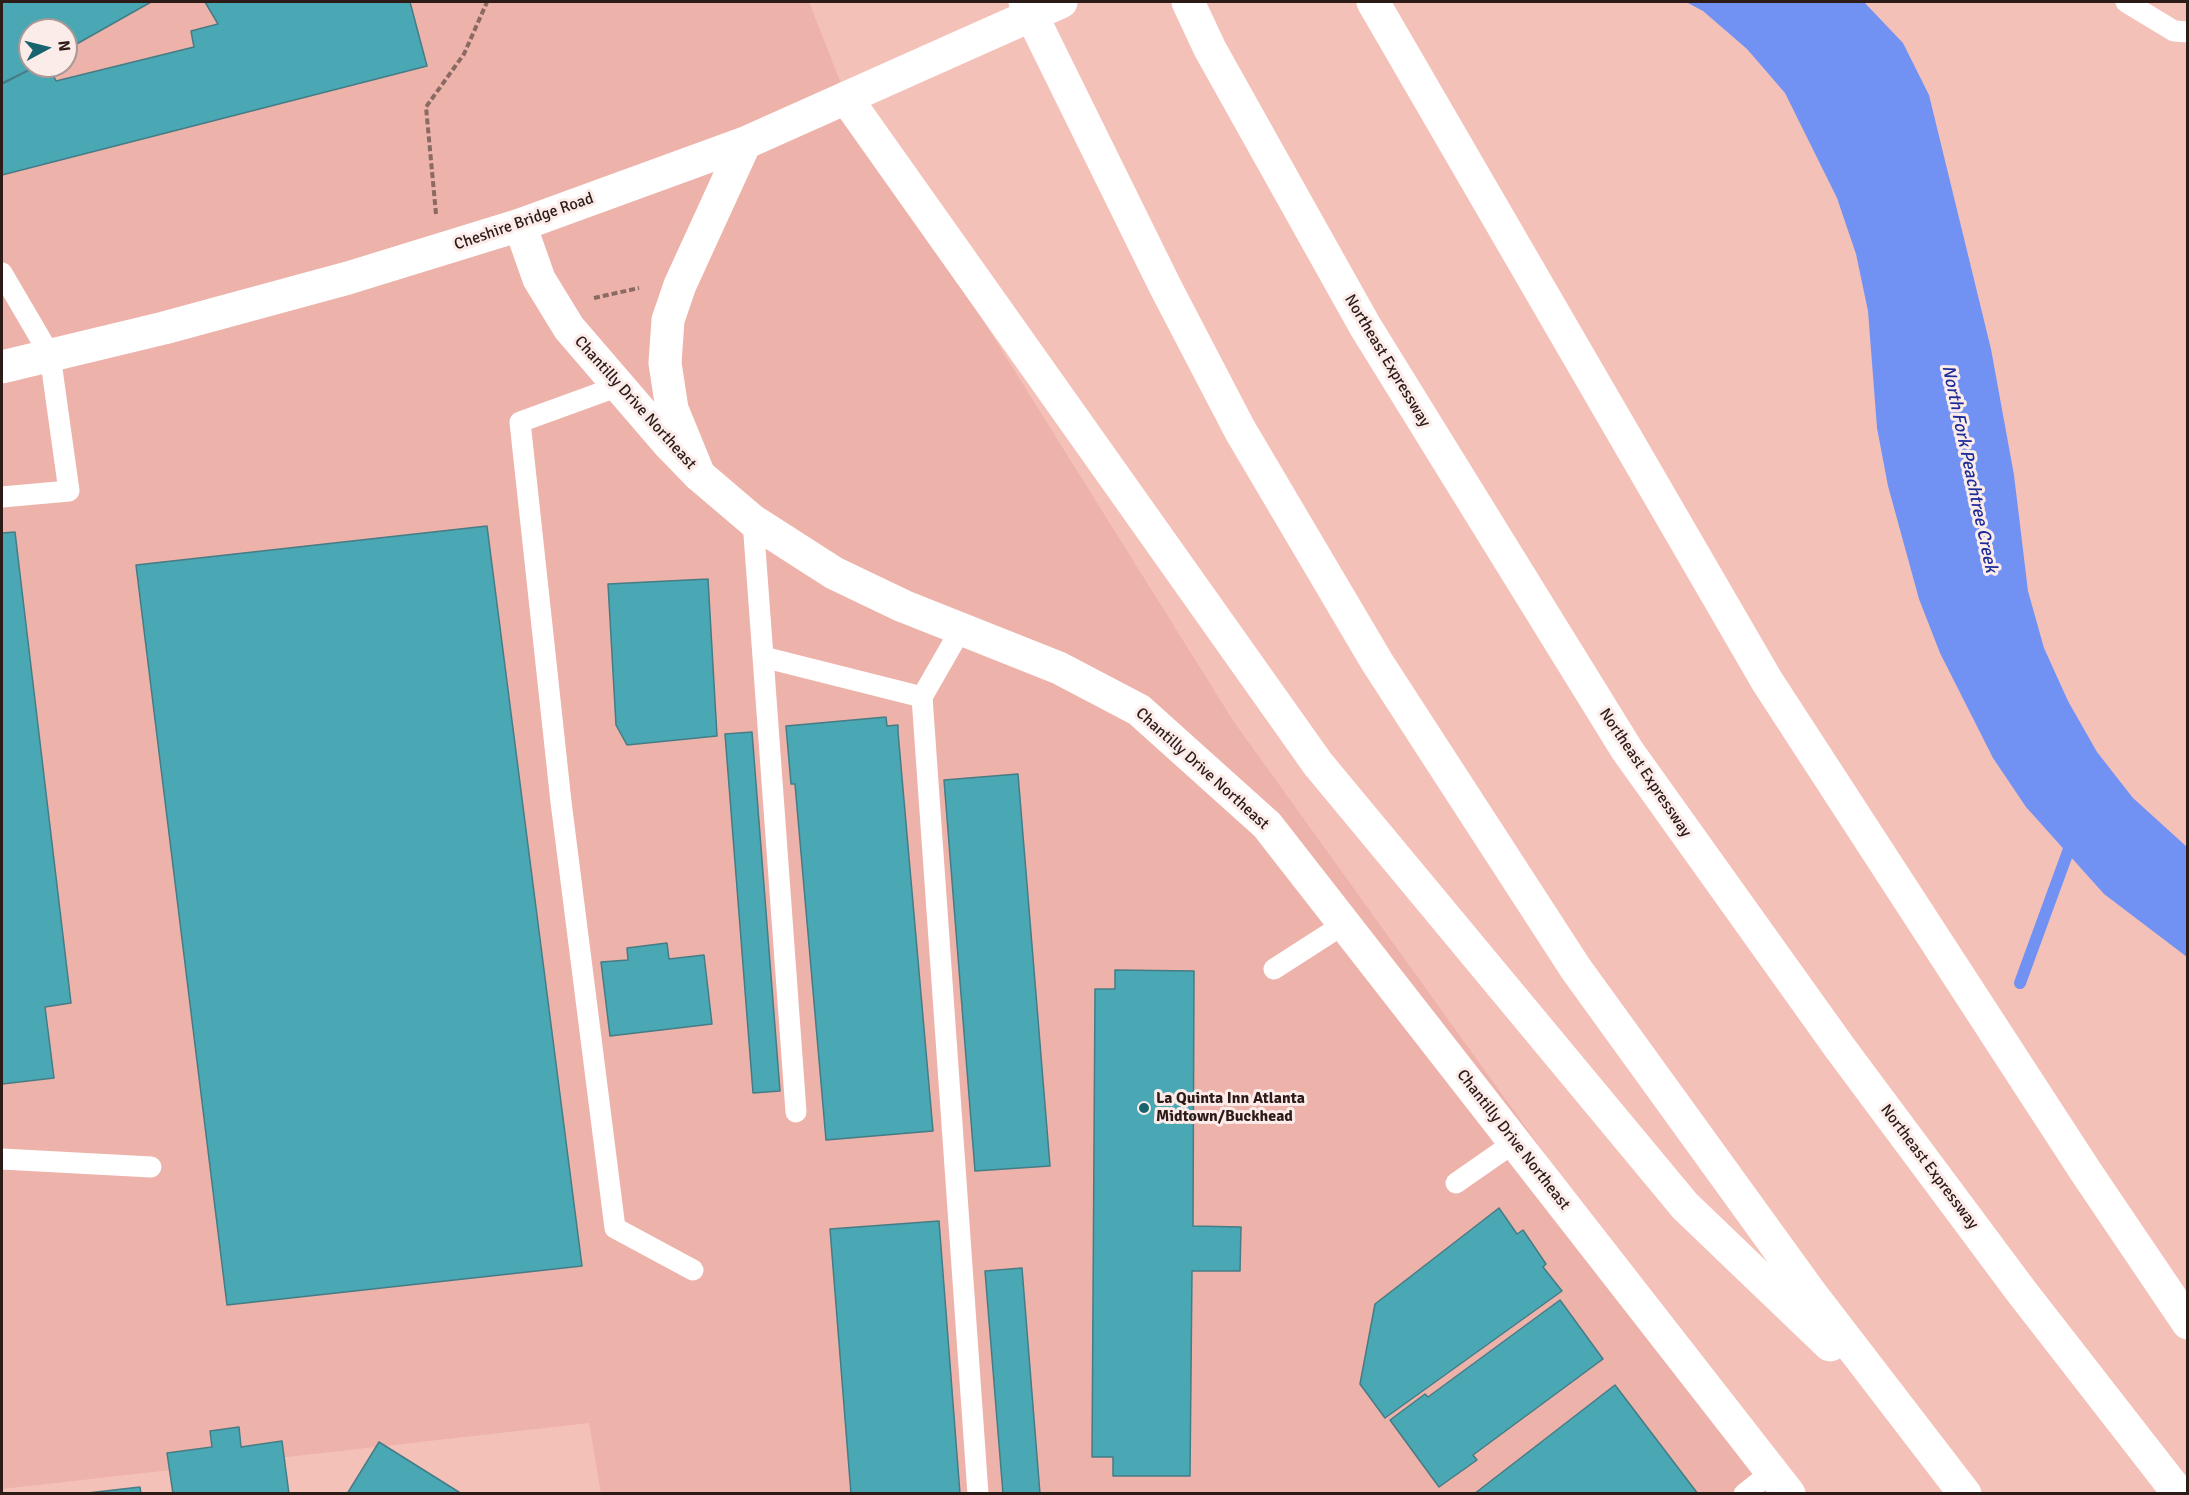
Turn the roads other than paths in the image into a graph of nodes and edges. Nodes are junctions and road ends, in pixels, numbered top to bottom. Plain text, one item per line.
1 (1061, 2) edge
2 (1188, 2) edge
3 (1373, 2) edge
4 (2126, 2) edge
5 (1025, 9) edge
6 (2187, 32) edge
7 (846, 99) junction
8 (745, 143) junction
9 (519, 225) junction
10 (2, 273) edge
11 (50, 355) junction
12 (2, 367) edge
13 (619, 387) junction
14 (699, 475) junction
15 (2, 497) edge
16 (753, 520) junction
17 (961, 629) junction
18 (763, 657) junction
19 (922, 698) junction
20 (1344, 924) junction
21 (1274, 969) dead end
22 (796, 1112) dead end
23 (1515, 1143) junction
24 (2, 1159) edge
25 (151, 1167) dead end
26 (1456, 1183) dead end
27 (693, 1270) dead end
28 (2187, 1323) edge
29 (1906, 1419) junction
30 (1780, 1483) edge
31 (978, 1494) edge
32 (1744, 1494) edge
33 (1965, 1494) edge
34 (2179, 1494) edge

1 - 5 main road, Cheshire Bridge Road
2 - 34 main road, Northeast Expressway
3 - 28 main road
4 - 6 lane
5 - 7 main road, Cheshire Bridge Road
5 - 29 main road
7 - 8 main road, Cheshire Bridge Road
7 - 29 main road
8 - 9 main road, Cheshire Bridge Road
8 - 14 main road
9 - 11 main road, Cheshire Bridge Road
9 - 13 main road, Chantilly Drive Northeast
10 - 11 lane
11 - 12 main road, Cheshire Bridge Road
11 - 15 lane
13 - 14 main road, Chantilly Drive Northeast
13 - 27 lane
14 - 16 main road, Chantilly Drive Northeast
16 - 17 main road, Chantilly Drive Northeast
16 - 18 lane
17 - 19 lane
17 - 20 main road, Chantilly Drive Northeast
18 - 19 lane
18 - 22 lane
19 - 31 lane
20 - 21 lane
20 - 23 main road, Chantilly Drive Northeast
23 - 26 lane
23 - 30 main road, Chantilly Drive Northeast
24 - 25 lane
29 - 33 main road
30 - 32 lane

